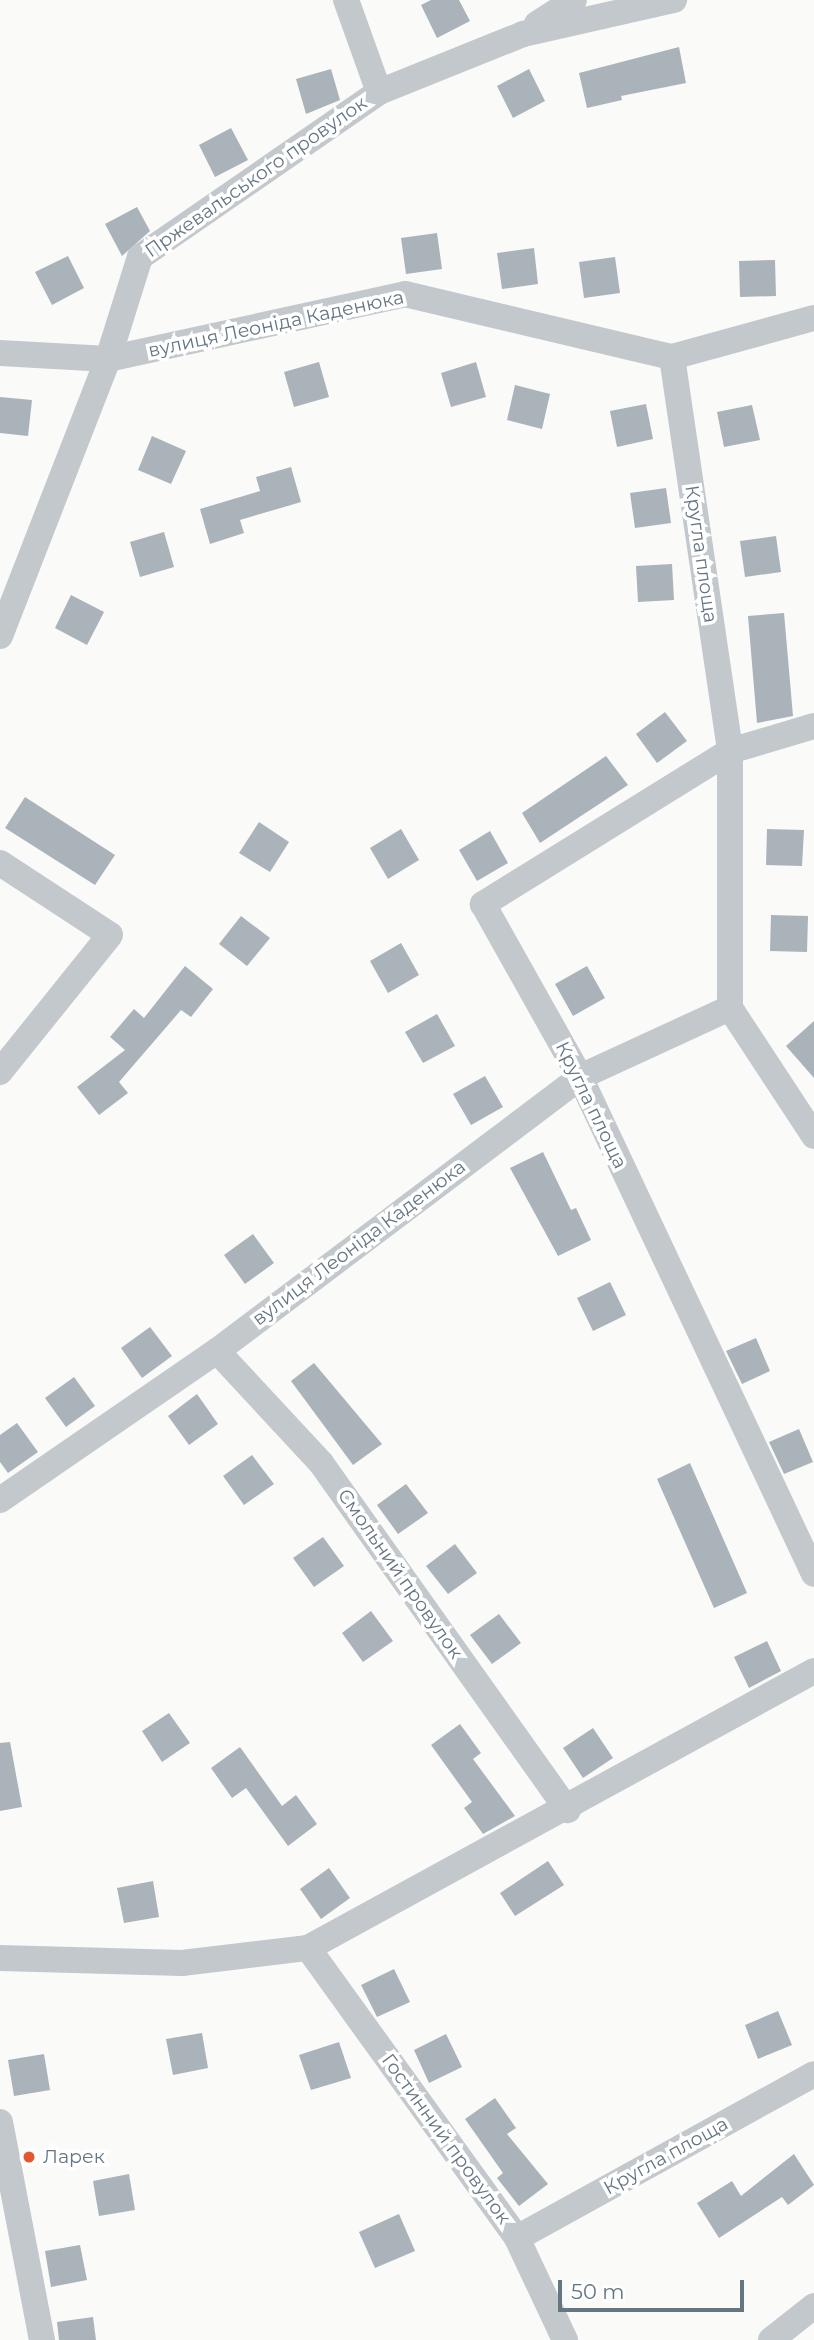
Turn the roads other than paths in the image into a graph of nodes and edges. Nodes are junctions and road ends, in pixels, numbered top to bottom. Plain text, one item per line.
1 (346, 0) edge
2 (574, 0) edge
3 (674, 0) edge
4 (523, 34) junction
5 (379, 92) junction
6 (814, 318) edge
7 (0, 353) edge
8 (672, 357) junction
9 (108, 359) junction
10 (0, 636) edge
11 (814, 726) edge
12 (730, 751) junction
13 (0, 863) edge
14 (730, 1008) junction
15 (0, 1072) edge
16 (580, 1076) junction
17 (814, 1136) edge
18 (217, 1351) junction
19 (0, 1500) edge
20 (814, 1574) edge
21 (814, 1671) edge
22 (568, 1810) junction
23 (308, 1948) junction
24 (0, 1958) edge
25 (814, 2074) edge
26 (0, 2122) edge
27 (517, 2238) junction
28 (814, 2306) edge
29 (41, 2340) edge
30 (565, 2340) edge
31 (771, 2340) edge

1 - 5 street, Пржевальського провулок
2 - 4 street
3 - 4 street
4 - 5 street
5 - 9 street, Пржевальського провулок
6 - 8 street, вулиця Леоніда Каденюка
7 - 9 street, вулиця Леоніда Каденюка
8 - 9 street, вулиця Леоніда Каденюка
8 - 12 street, Кругла площа
9 - 10 street
11 - 12 street
12 - 14 street, Кругла площа
12 - 16 street, Кругла площа
13 - 15 street
14 - 16 street, вулиця Леоніда Каденюка
14 - 17 street
16 - 18 street, вулиця Леоніда Каденюка
16 - 20 street, Кругла площа
18 - 19 street, вулиця Леоніда Каденюка
18 - 22 street, Смольний провулок
21 - 22 street
22 - 23 street
23 - 24 street
23 - 27 street, Гостинний провулок
25 - 27 street, Кругла площа
26 - 29 street
27 - 30 street, Гостинний провулок
28 - 31 street

